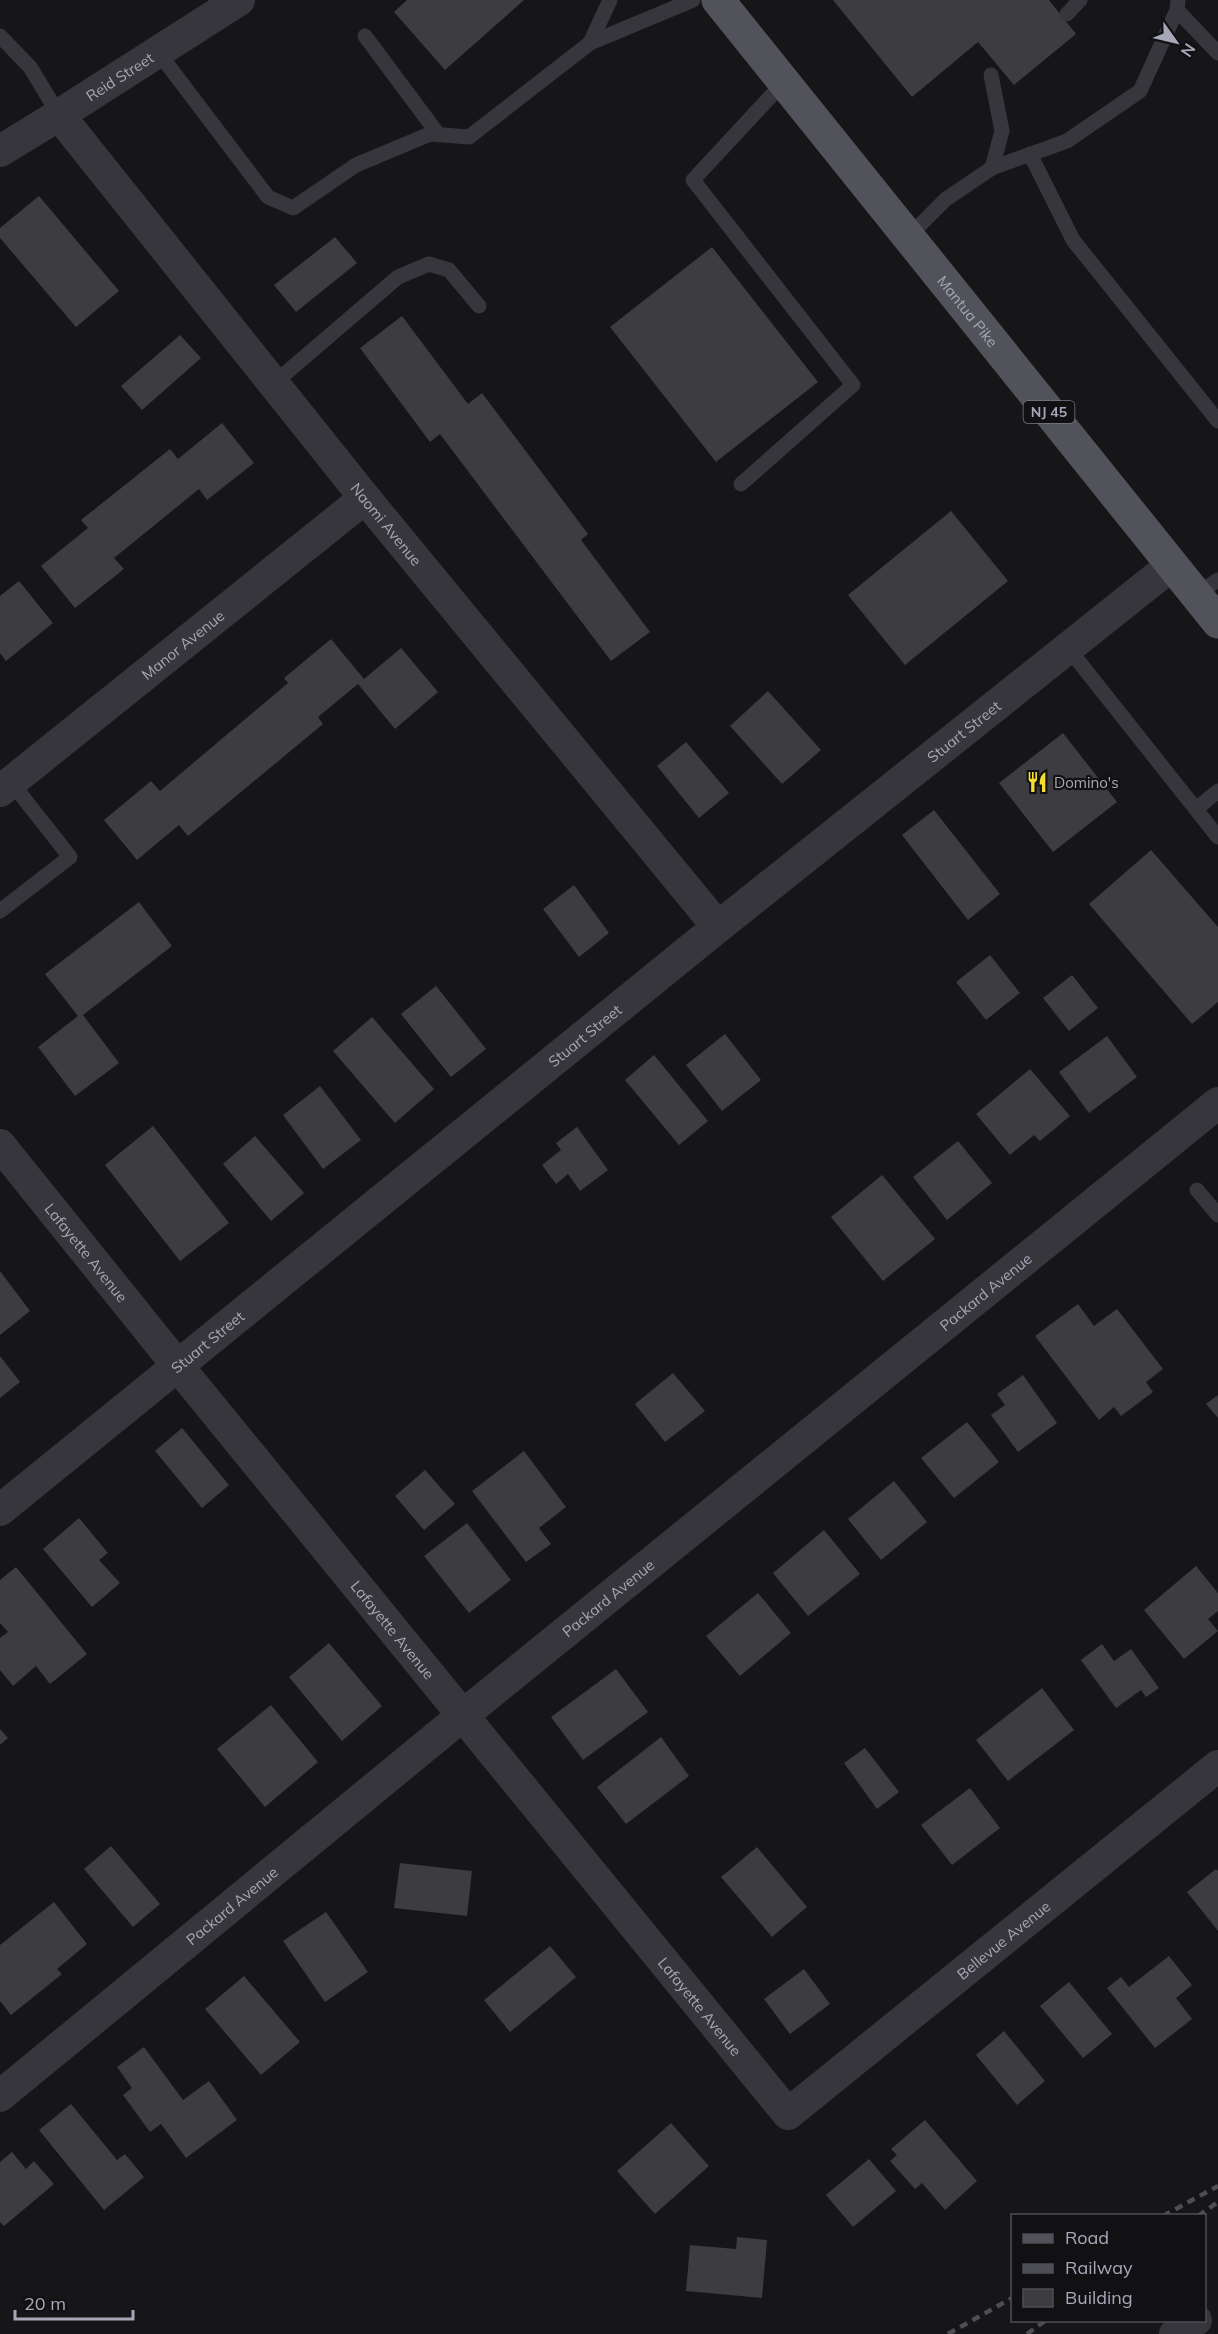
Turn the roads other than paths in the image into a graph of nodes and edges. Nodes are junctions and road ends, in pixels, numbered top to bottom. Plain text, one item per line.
1 (239, 0) edge
2 (610, 0) edge
3 (1080, 0) edge
4 (717, 2) edge
5 (1177, 5) edge
6 (1067, 14) dead end
7 (0, 36) edge
8 (365, 36) dead end
9 (590, 43) junction
10 (158, 52) junction
11 (1218, 53) edge
12 (991, 75) dead end
13 (784, 82) junction
14 (59, 116) junction
15 (438, 134) junction
16 (0, 151) edge
17 (1030, 154) junction
18 (992, 168) junction
19 (908, 237) junction
20 (479, 306) dead end
21 (273, 384) junction
22 (1218, 421) edge
23 (741, 484) dead end
24 (365, 498) junction
25 (1172, 565) junction
26 (1207, 587) edge
27 (1218, 622) edge
28 (1068, 648) junction
29 (5, 787) edge
30 (1218, 791) edge
31 (1196, 808) junction
32 (1218, 837) edge
33 (0, 911) edge
34 (718, 927) junction
35 (1218, 1103) edge
36 (0, 1145) edge
37 (1197, 1190) dead end
38 (1218, 1215) edge
39 (177, 1365) junction
40 (0, 1510) edge
41 (462, 1716) junction
42 (1218, 1766) edge
43 (0, 2096) edge
44 (788, 2114) joint
45 (1193, 2322) edge
46 (1175, 2334) edge

1 - 10 street, Reid Street
2 - 9 lane
3 - 6 lane
4 - 9 lane
4 - 13 main road, Mantua Pike / NJ 45
5 - 11 lane
5 - 17 lane
7 - 14 lane
8 - 15 lane
9 - 15 lane
10 - 14 street, Reid Street
10 - 15 lane
12 - 18 lane
13 - 19 main road, Mantua Pike / NJ 45
13 - 23 lane
14 - 16 street, Reid Street
14 - 21 street, Naomi Avenue
17 - 18 lane
17 - 22 lane
18 - 19 lane
19 - 25 main road, Mantua Pike / NJ 45
20 - 21 lane
21 - 24 street, Naomi Avenue
24 - 29 street, Manor Avenue
24 - 34 street, Naomi Avenue
25 - 26 main road, Mantua Pike / NJ 45
25 - 28 street, Stuart Street
26 - 27 main road, Mantua Pike / NJ 45
28 - 31 lane
28 - 34 street, Stuart Street
29 - 33 lane
30 - 31 lane
31 - 32 lane
34 - 39 street, Stuart Street
35 - 41 street, Packard Avenue
36 - 39 street, Lafayette Avenue
37 - 38 lane
39 - 40 street, Stuart Street
39 - 41 street, Lafayette Avenue
41 - 43 street, Packard Avenue
41 - 44 street, Lafayette Avenue
42 - 44 street, Bellevue Avenue
45 - 46 street

